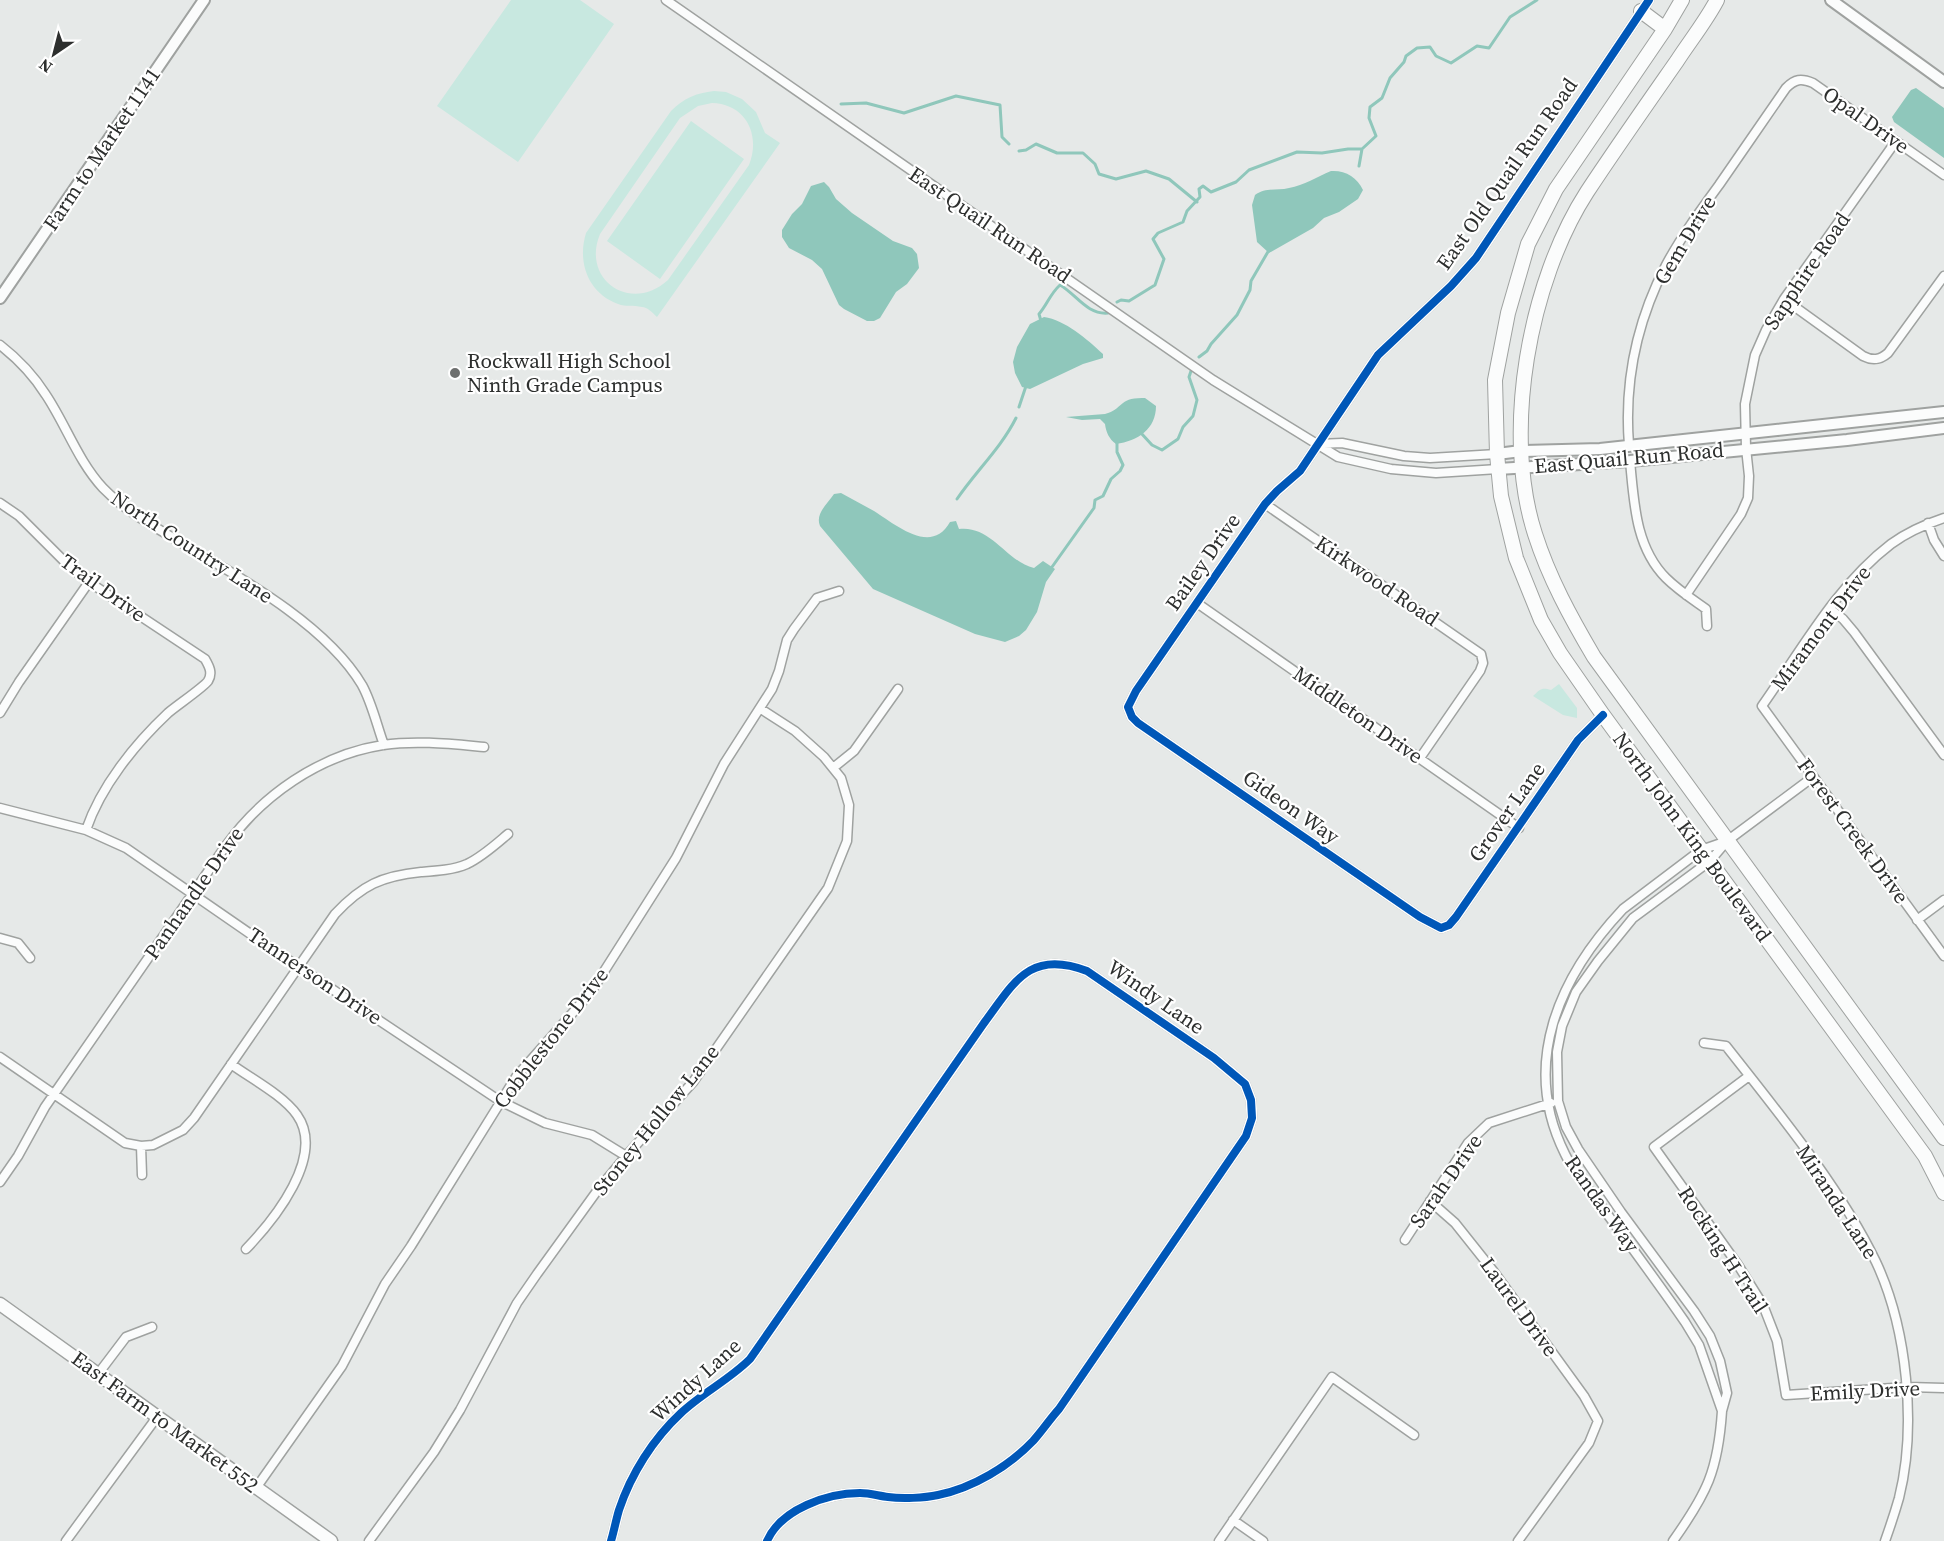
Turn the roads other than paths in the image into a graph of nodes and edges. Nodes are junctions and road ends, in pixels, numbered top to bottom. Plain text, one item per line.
1 (204, 0) edge
2 (666, 0) edge
3 (1682, 0) edge
4 (1717, 0) edge
5 (1830, 0) edge
6 (1645, 6) edge
7 (1665, 28) junction
8 (1944, 82) edge
9 (1786, 88) joint
10 (1896, 141) junction
11 (1944, 175) edge
12 (1944, 276) edge
13 (0, 298) edge
14 (1784, 299) junction
15 (0, 345) edge
16 (1944, 412) edge
17 (1944, 428) edge
18 (1745, 433) junction
19 (1318, 444) junction
20 (1629, 445) junction
21 (1746, 448) junction
22 (1521, 451) junction
23 (1497, 454) junction
24 (1630, 461) junction
25 (1522, 466) junction
26 (1498, 469) junction
27 (0, 503) edge
28 (1265, 504) junction
29 (1944, 518) edge
30 (1928, 523) junction
31 (1944, 556) edge
32 (89, 582) junction
33 (839, 591) dead end
34 (1686, 595) junction
35 (1197, 603) junction
36 (1830, 609) junction
37 (1707, 626) dead end
38 (898, 689) dead end
39 (1762, 706) joint
40 (1128, 707) joint
41 (761, 709) junction
42 (0, 713) edge
43 (1603, 716) junction
44 (384, 745) junction
45 (484, 747) dead end
46 (1944, 755) edge
47 (1420, 758) junction
48 (833, 768) junction
49 (1813, 777) junction
50 (0, 808) edge
51 (1519, 828) junction
52 (86, 830) junction
53 (508, 834) dead end
54 (1727, 841) junction
55 (1706, 856) junction
56 (193, 893) junction
57 (1944, 900) edge
58 (1917, 920) junction
59 (1441, 928) joint
60 (0, 938) edge
61 (1944, 956) edge
62 (30, 958) dead end
63 (299, 967) junction
64 (1704, 1043) dead end
65 (0, 1057) edge
66 (231, 1064) junction
67 (1749, 1076) junction
68 (53, 1095) junction
69 (500, 1101) junction
70 (1558, 1101) junction
71 (1548, 1104) junction
72 (1944, 1138) edge
73 (141, 1146) junction
74 (626, 1156) junction
75 (142, 1175) dead end
76 (0, 1182) edge
77 (1944, 1192) edge
78 (1430, 1201) junction
79 (1405, 1240) dead end
80 (246, 1249) dead end
81 (0, 1304) edge
82 (152, 1327) dead end
83 (98, 1374) junction
84 (1908, 1387) junction
85 (1944, 1388) edge
86 (1786, 1395) joint
87 (1722, 1411) junction
88 (157, 1417) junction
89 (1414, 1436) dead end
90 (256, 1488) junction
91 (1233, 1520) junction
92 (66, 1541) edge
93 (331, 1541) edge
94 (369, 1541) edge
95 (611, 1541) edge
96 (767, 1541) edge
97 (1219, 1541) edge
98 (1263, 1541) edge
99 (1518, 1541) edge
100 (1673, 1541) edge
101 (1885, 1541) edge

1 - 13 street, Farm to Market 1141
2 - 19 street, East Quail Run Road
3 - 7 main road, North John King Boulevard
4 - 22 main road, North John King Boulevard
5 - 8 street
6 - 7 main road
6 - 19 street, East Old Quail Run Road
7 - 23 main road, North John King Boulevard
9 - 10 street, Opal Drive
9 - 20 street, Gem Drive
10 - 11 street, Opal Drive
10 - 14 street, Sapphire Road
12 - 14 street
14 - 18 street, Sapphire Road
15 - 44 street, North Country Lane
16 - 18 street, East Quail Run Road
17 - 21 street, East Quail Run Road
18 - 20 street, East Quail Run Road
18 - 21 street, Sapphire Road
19 - 23 street, East Quail Run Road
19 - 26 street, East Quail Run Road
19 - 28 street, Bailey Drive
20 - 22 street, East Quail Run Road
21 - 24 street, East Quail Run Road
21 - 34 street, Sapphire Road
22 - 23 street, East Quail Run Road
22 - 25 main road, North John King Boulevard
23 - 26 main road, North John King Boulevard
24 - 25 street, East Quail Run Road
24 - 34 street
25 - 26 street, East Quail Run Road
25 - 54 main road, North John King Boulevard
26 - 43 main road, North John King Boulevard
27 - 32 street, Trail Drive
28 - 35 street, Bailey Drive
28 - 47 street, Kirkwood Road
29 - 30 street, Miramont Drive
30 - 31 street
30 - 36 street, Miramont Drive
32 - 42 street
32 - 52 street, Trail Drive
33 - 41 street, Cobblestone Drive
34 - 37 street
35 - 40 street, Bailey Drive
35 - 47 street, Middleton Drive
36 - 39 street, Miramont Drive
36 - 46 street
38 - 48 street
39 - 49 street, Forest Creek Drive
40 - 59 street, Gideon Way
41 - 48 street, Stoney Hollow Lane
41 - 69 street, Cobblestone Drive
43 - 51 street, Grover Lane
43 - 55 main road, North John King Boulevard
44 - 45 street, Panhandle Drive
44 - 56 street, Panhandle Drive
47 - 51 street, Middleton Drive
48 - 74 street, Stoney Hollow Lane
49 - 54 street, Randas Way
49 - 58 street, Forest Creek Drive
50 - 52 street, Tannerson Drive
51 - 59 street, Grover Lane
52 - 56 street, Tannerson Drive
53 - 63 street
54 - 55 street, Randas Way
54 - 55 street, Randas Way
54 - 72 main road, North John King Boulevard
55 - 70 street, Randas Way
55 - 71 street, Randas Way
55 - 77 main road, North John King Boulevard
56 - 63 street, Tannerson Drive
56 - 68 street, Panhandle Drive
57 - 58 street
58 - 61 street, Forest Creek Drive
60 - 62 street
63 - 66 street
63 - 69 street, Tannerson Drive
64 - 67 street, Miranda Lane
65 - 68 street
66 - 73 street
66 - 80 street
67 - 84 street, Miranda Lane
67 - 86 street, Rocking H Trail
68 - 73 street
68 - 76 street, Panhandle Drive
69 - 74 street, Tannerson Drive
69 - 90 street, Cobblestone Drive
70 - 71 street, Sarah Drive
70 - 87 street, Randas Way
71 - 78 street, Sarah Drive
71 - 87 street, Randas Way
73 - 75 street
74 - 94 street, Stoney Hollow Lane
78 - 79 street, Sarah Drive
78 - 99 street, Laurel Drive
81 - 83 main road, East Farm to Market 552
82 - 83 street
83 - 88 main road, East Farm to Market 552
84 - 85 street, Emily Drive
84 - 86 street, Emily Drive
84 - 101 street, Miranda Lane
87 - 100 street, Randas Way
88 - 90 main road, East Farm to Market 552
88 - 92 street
89 - 91 street
90 - 93 main road, East Farm to Market 552
91 - 97 street
91 - 98 street
95 - 96 street, Windy Lane

